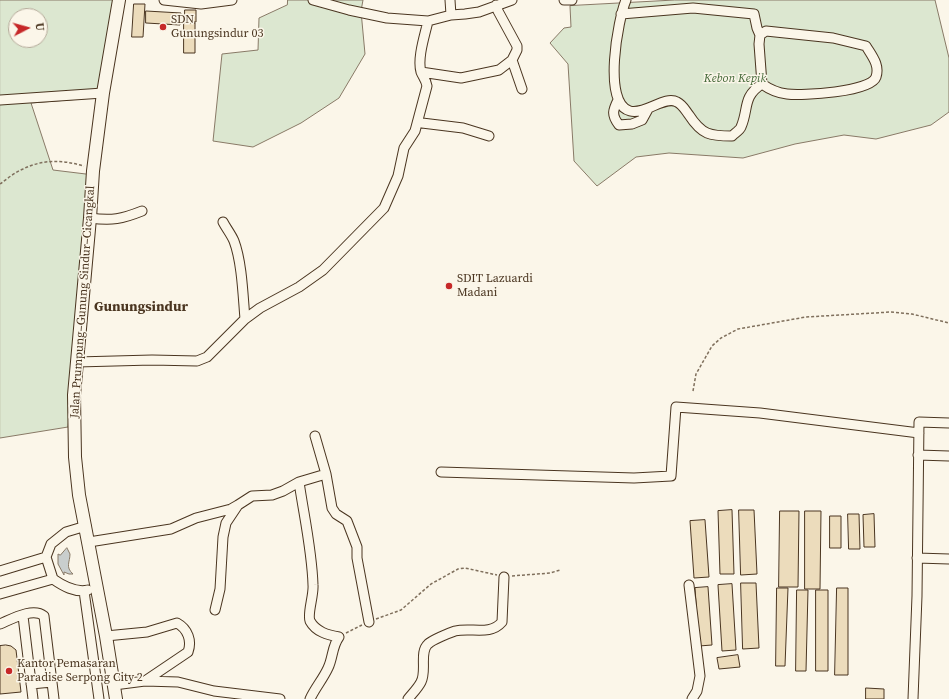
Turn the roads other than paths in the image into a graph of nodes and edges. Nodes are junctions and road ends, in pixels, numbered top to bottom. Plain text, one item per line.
1 (120, 0) edge
2 (164, 0) edge
3 (232, 0) edge
4 (313, 0) edge
5 (450, 0) edge
6 (512, 0) edge
7 (564, 0) edge
8 (572, 0) edge
9 (626, 0) edge
10 (496, 5) junction
11 (621, 14) junction
12 (451, 15) junction
13 (428, 21) junction
14 (760, 35) junction
15 (512, 60) junction
16 (421, 72) junction
17 (762, 84) junction
18 (522, 89) dead end
19 (103, 93) junction
20 (0, 100) edge
21 (618, 100) junction
22 (648, 109) junction
23 (418, 121) junction
24 (489, 136) dead end
25 (142, 211) dead end
26 (90, 218) junction
27 (222, 222) dead end
28 (245, 319) junction
29 (77, 362) junction
30 (949, 423) edge
31 (919, 433) junction
32 (316, 436) dead end
33 (918, 455) junction
34 (949, 456) edge
35 (441, 472) dead end
36 (326, 474) junction
37 (299, 482) junction
38 (238, 505) junction
39 (86, 526) junction
40 (89, 542) junction
41 (46, 557) junction
42 (917, 558) junction
43 (949, 559) edge
44 (0, 571) edge
45 (504, 576) road end
46 (53, 579) junction
47 (689, 585) dead end
48 (97, 588) junction
49 (84, 591) junction
50 (0, 594) edge
51 (215, 610) dead end
52 (23, 616) junction
53 (369, 622) road end
54 (0, 624) edge
55 (106, 636) junction
56 (145, 681) junction
57 (52, 682) junction
58 (31, 684) junction
59 (114, 685) junction
60 (33, 699) edge
61 (54, 699) edge
62 (99, 699) edge
63 (116, 699) edge
64 (280, 699) edge
65 (310, 699) edge
66 (408, 699) edge
67 (692, 699) edge
68 (913, 699) edge

1 - 19 main road, Jalan Prumpung–Gunung Sindur–Cicangkal
2 - 3 street
4 - 13 street
5 - 12 street
6 - 10 street
7 - 8 street
9 - 11 street
10 - 12 street
10 - 15 street
11 - 14 street
11 - 21 street
12 - 13 street
13 - 16 street
14 - 17 street
14 - 17 street
15 - 16 street
15 - 18 street
16 - 23 street
17 - 22 street
19 - 20 street
19 - 26 main road, Jalan Prumpung–Gunung Sindur–Cicangkal
21 - 22 street
21 - 22 street
23 - 24 street
23 - 28 street
25 - 26 street
26 - 29 main road, Jalan Prumpung–Gunung Sindur–Cicangkal
27 - 28 street
28 - 29 street
29 - 39 main road, Jalan Prumpung–Gunung Sindur–Cicangkal
30 - 31 street
31 - 33 street
31 - 35 street
32 - 36 street
33 - 34 street
33 - 42 street
36 - 37 street
36 - 53 street
37 - 38 street
37 - 65 street
38 - 40 street
38 - 51 street
39 - 40 main road, Jalan Prumpung–Gunung Sindur–Cicangkal
39 - 41 street
40 - 48 main road, Jalan Prumpung–Gunung Sindur–Cicangkal
41 - 44 street
41 - 46 street
42 - 43 street
42 - 68 street
45 - 66 street
46 - 49 street
46 - 50 street
47 - 67 street
48 - 49 street
48 - 55 main road, Jalan Prumpung–Gunung Sindur–Cicangkal
49 - 62 street
52 - 54 street
52 - 57 street
52 - 58 street
55 - 56 street
55 - 59 main road, Jalan Prumpung–Gunung Sindur–Cicangkal
56 - 59 street
56 - 64 street
57 - 58 street
57 - 61 street
58 - 60 street
59 - 63 main road, Jalan Prumpung–Gunung Sindur–Cicangkal

